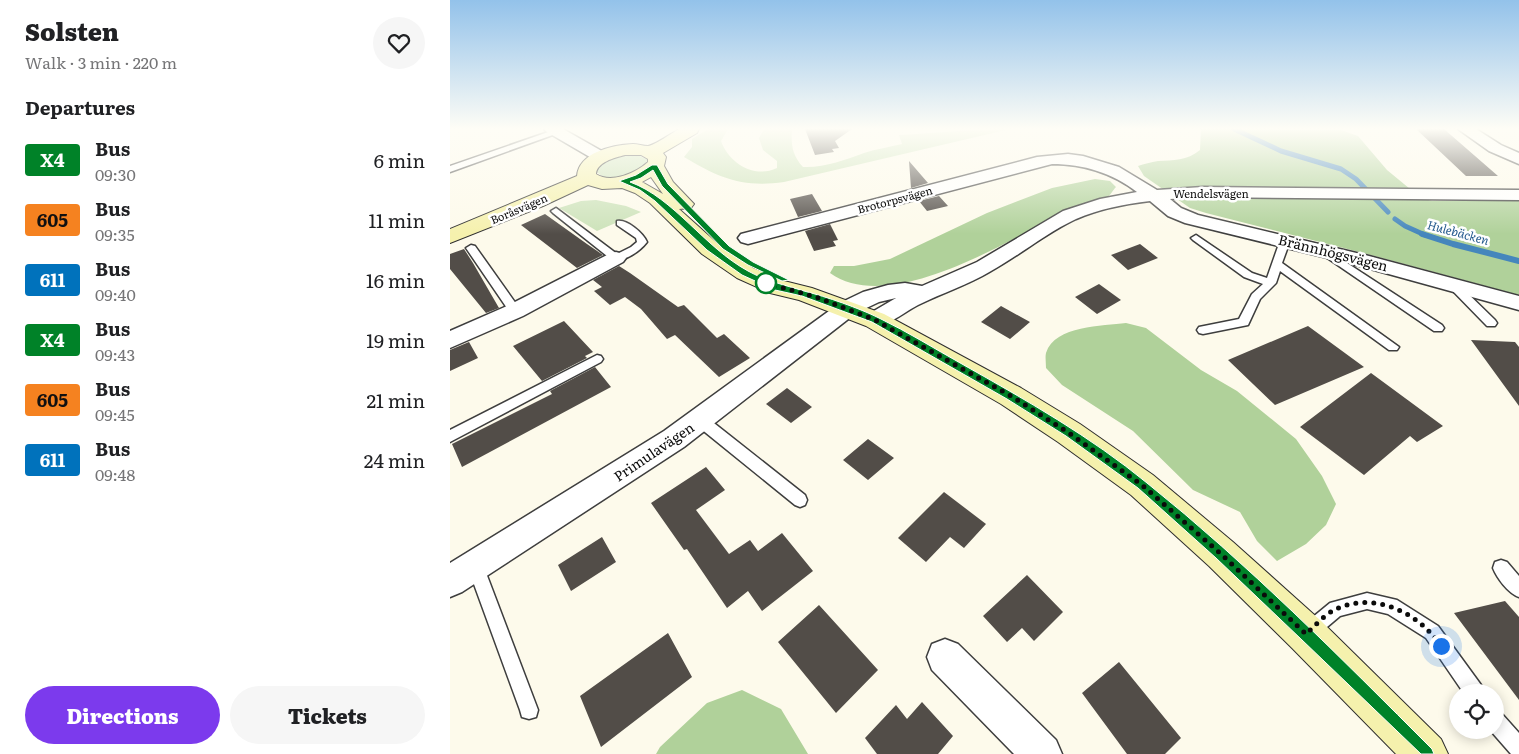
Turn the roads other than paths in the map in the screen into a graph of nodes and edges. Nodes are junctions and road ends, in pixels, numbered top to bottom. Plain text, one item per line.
1 (463, 164) edge
2 (592, 164) edge
3 (649, 164) edge
4 (655, 164) edge
5 (1031, 164) edge
6 (1092, 164) edge
7 (450, 169) edge
8 (588, 178) junction
9 (623, 181) junction
10 (1153, 195) junction
11 (1519, 195) edge
12 (556, 211) dead end
13 (620, 223) dead end
14 (450, 237) edge
15 (748, 238) dead end
16 (1196, 238) dead end
17 (1285, 241) junction
18 (471, 248) dead end
19 (1324, 251) junction
20 (616, 258) junction
21 (1277, 264) junction
22 (1271, 282) junction
23 (1452, 284) junction
24 (799, 292) junction
25 (927, 292) junction
26 (1519, 303) edge
27 (515, 311) junction
28 (861, 314) junction
29 (1491, 323) dead end
30 (1438, 328) dead end
31 (1203, 330) dead end
32 (450, 340) edge
33 (1393, 347) dead end
34 (597, 359) dead end
35 (700, 420) junction
36 (450, 436) edge
37 (800, 500) dead end
38 (475, 565) junction
39 (1501, 568) dead end
40 (450, 581) edge
41 (1519, 589) edge
42 (1306, 634) junction
43 (945, 657) dead end
44 (1468, 684) edge
45 (529, 710) dead end
46 (1504, 731) edge
47 (1519, 748) edge
48 (1042, 754) edge
49 (1426, 754) edge

1 - 7 lane
2 - 8 street
3 - 9 street
4 - 24 street
5 - 15 street, Brotorpsvägen
6 - 10 street, Brotorpsvägen
8 - 9 street
8 - 14 street, Boråsvägen
9 - 24 street
10 - 11 street, Wendelsvägen
10 - 17 street, Brännhögsvägen
10 - 25 street, Wendelsvägen
12 - 20 lane
13 - 20 lane
16 - 22 lane
17 - 19 street, Brännhögsvägen
17 - 21 lane
18 - 27 lane
19 - 23 street, Brännhögsvägen
19 - 30 lane
20 - 27 street
21 - 22 lane
21 - 33 lane
22 - 31 lane
23 - 26 street, Brännhögsvägen
23 - 29 lane
24 - 28 street
25 - 28 street, Wendelsvägen
25 - 28 street, Wendelsvägen
27 - 32 street
28 - 35 street, Primulavägen
28 - 42 street
34 - 36 lane
35 - 37 lane
35 - 38 street, Primulavägen
38 - 40 street, Primulavägen
38 - 45 lane
39 - 41 lane
42 - 44 lane
42 - 49 street
43 - 48 street
46 - 47 lane

